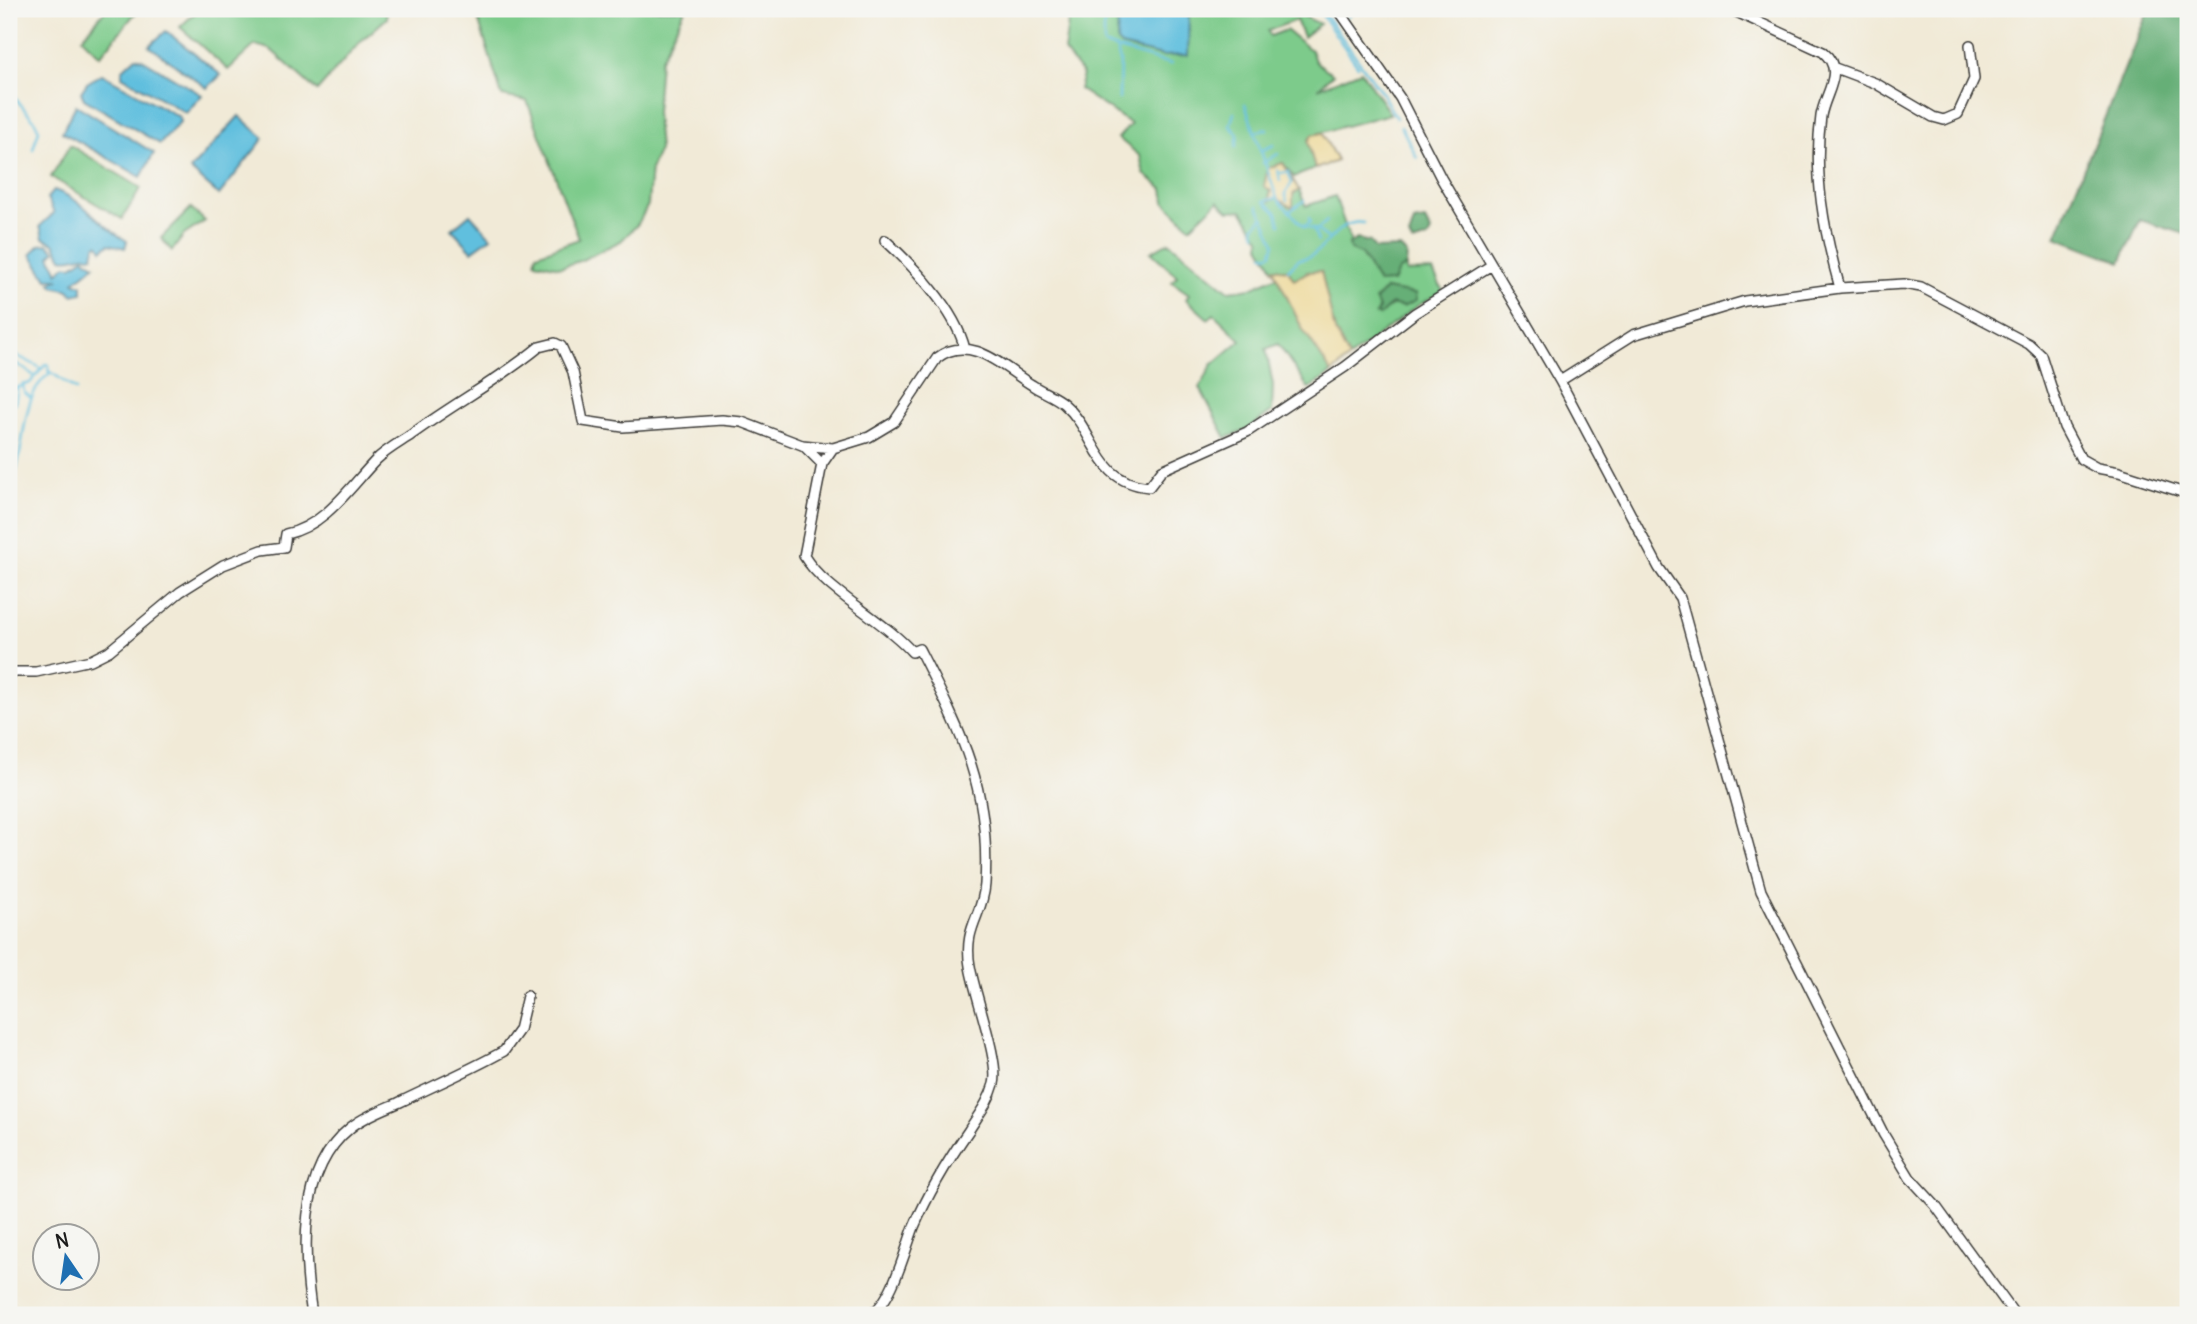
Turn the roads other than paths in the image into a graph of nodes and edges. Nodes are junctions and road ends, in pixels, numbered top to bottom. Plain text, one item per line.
1 (1730, 9) edge
2 (1343, 11) edge
3 (1970, 45) dead end
4 (1835, 68) junction
5 (885, 240) dead end
6 (1490, 266) junction
7 (1840, 288) junction
8 (965, 349) junction
9 (1560, 381) junction
10 (802, 444) junction
11 (833, 448) junction
12 (822, 464) junction
13 (2188, 494) edge
14 (9, 672) edge
15 (527, 996) dead end
16 (312, 1315) edge
17 (870, 1315) edge
18 (2015, 1315) edge

1 - 4 street
2 - 6 street
3 - 4 street
4 - 7 street
5 - 8 street
6 - 8 street
6 - 9 street
7 - 9 street
7 - 13 street
8 - 11 street
9 - 18 street
10 - 11 street
10 - 12 street
10 - 14 street
11 - 12 street
12 - 17 street
15 - 16 street

